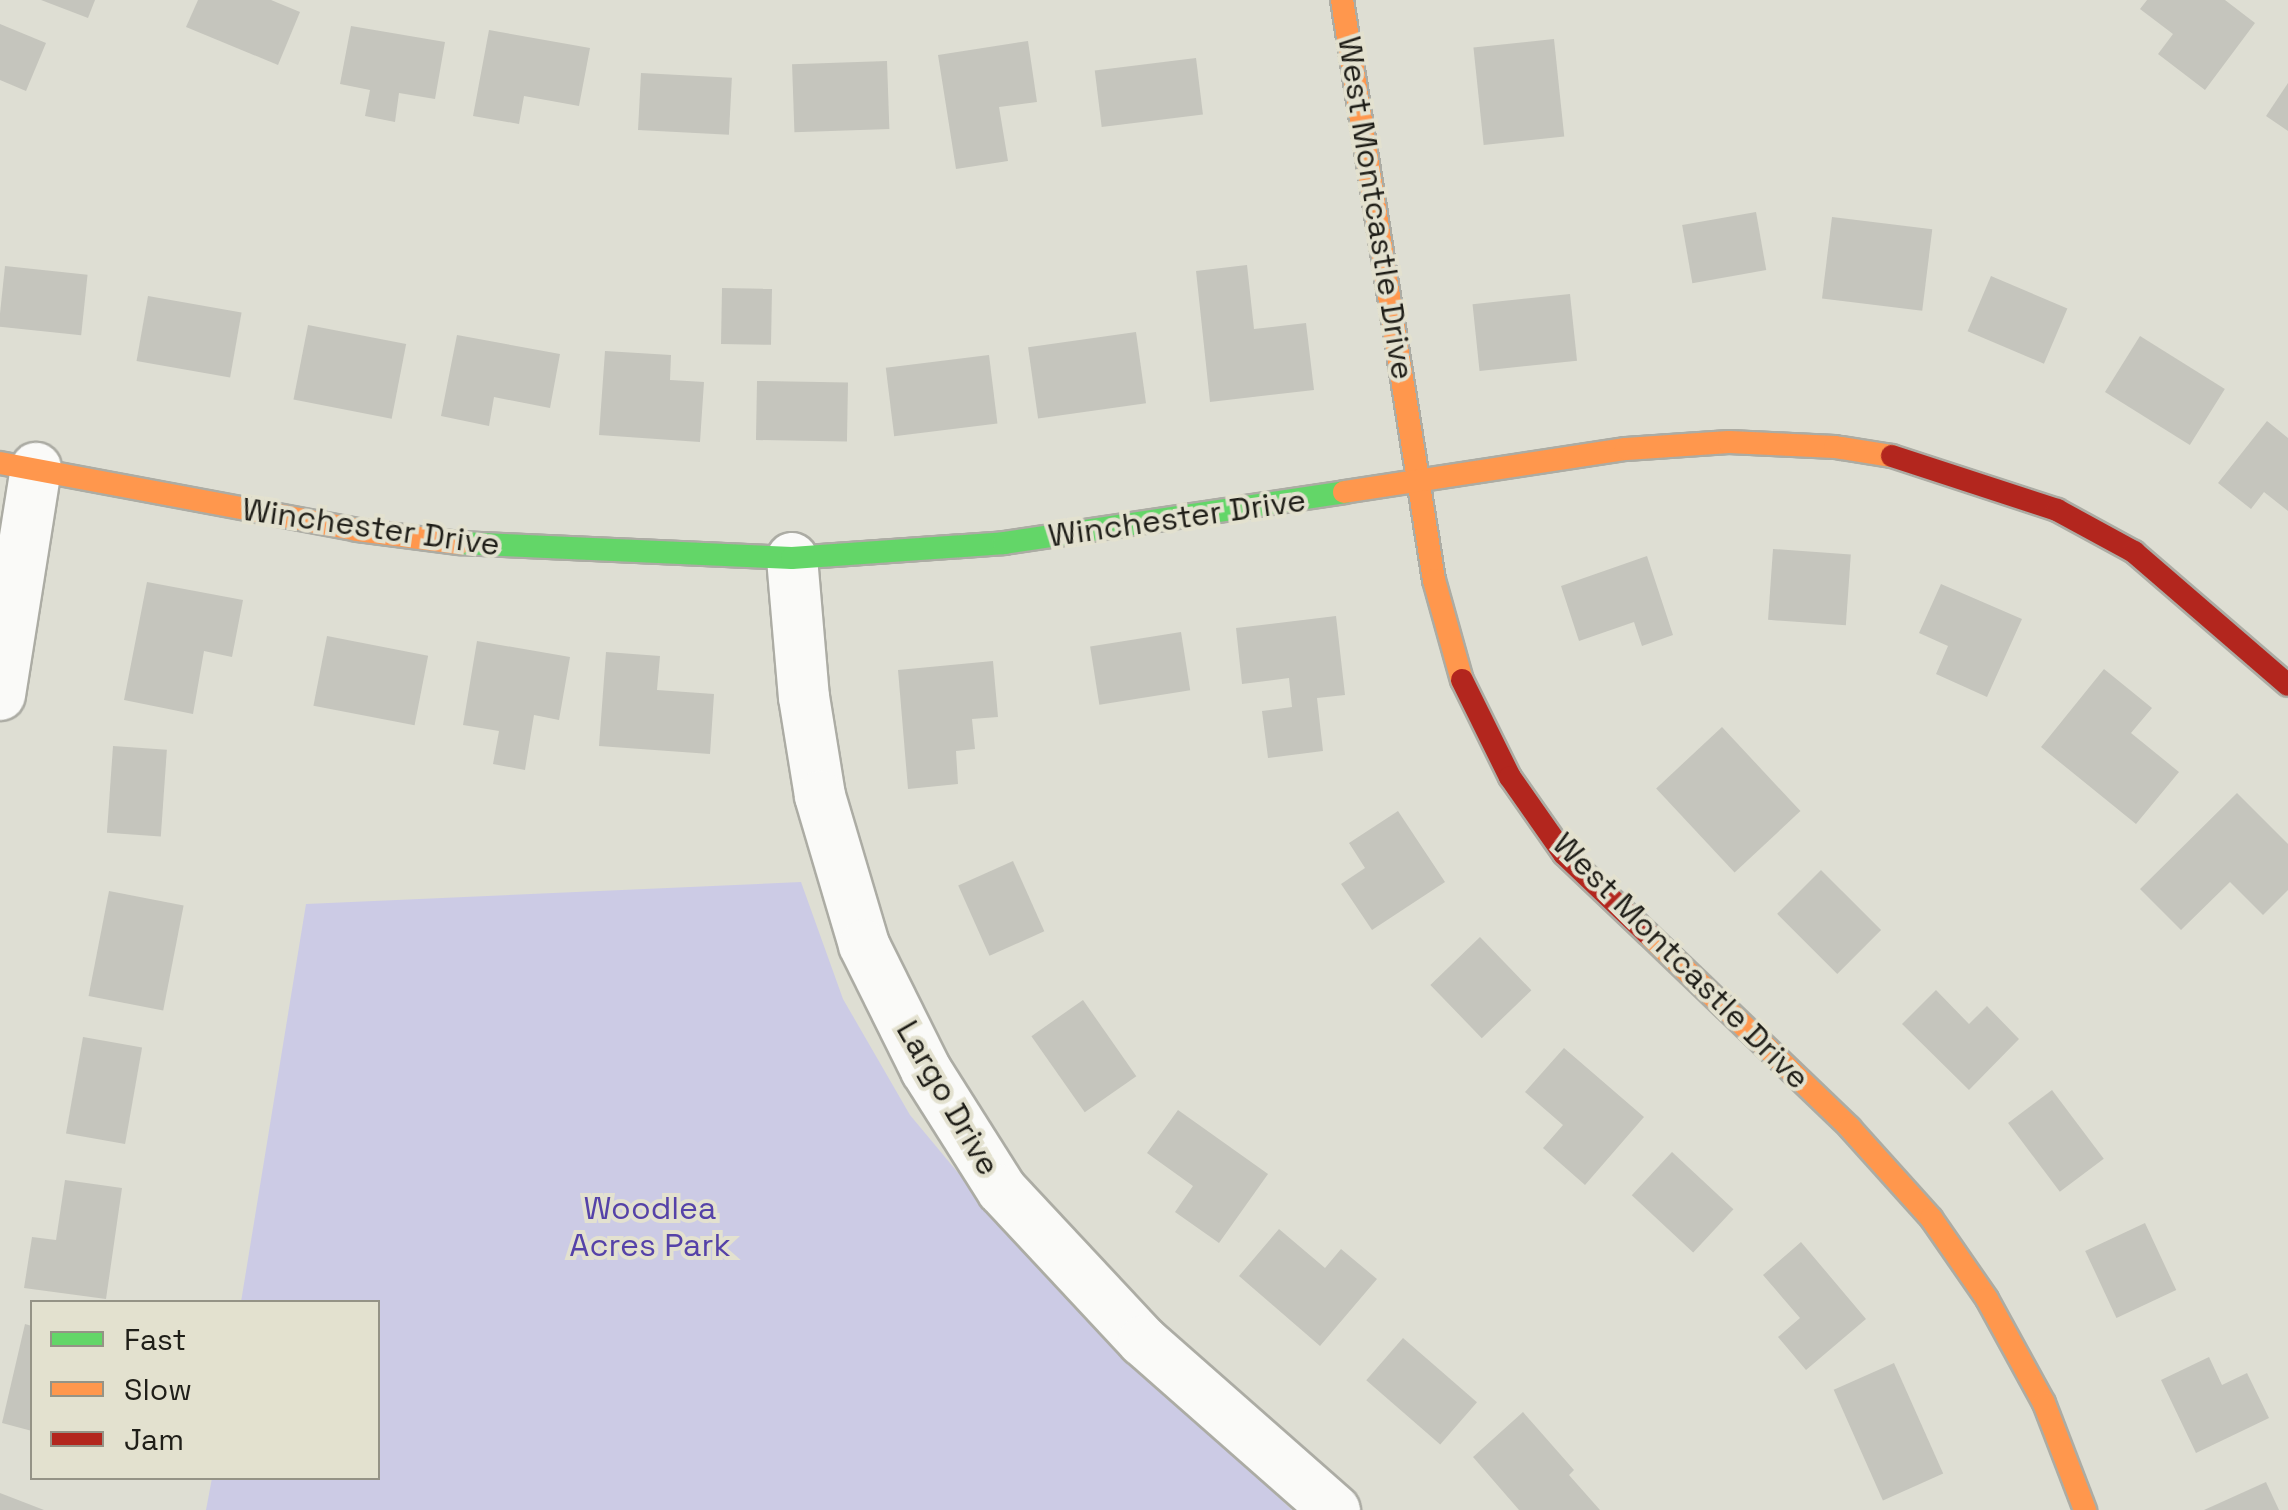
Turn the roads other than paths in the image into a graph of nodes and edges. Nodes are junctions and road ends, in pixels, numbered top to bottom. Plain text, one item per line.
1 (1342, 0) edge
2 (18, 466) edge
3 (1420, 480) junction
4 (792, 558) junction
5 (2288, 685) edge
6 (0, 696) edge
7 (1335, 1510) edge
8 (2085, 1510) edge

1 - 3 street, West Montcastle Drive
2 - 4 street, Winchester Drive
2 - 6 street
3 - 4 street, Winchester Drive
3 - 5 street, Winchester Drive
3 - 8 street, West Montcastle Drive
4 - 7 street, Largo Drive

